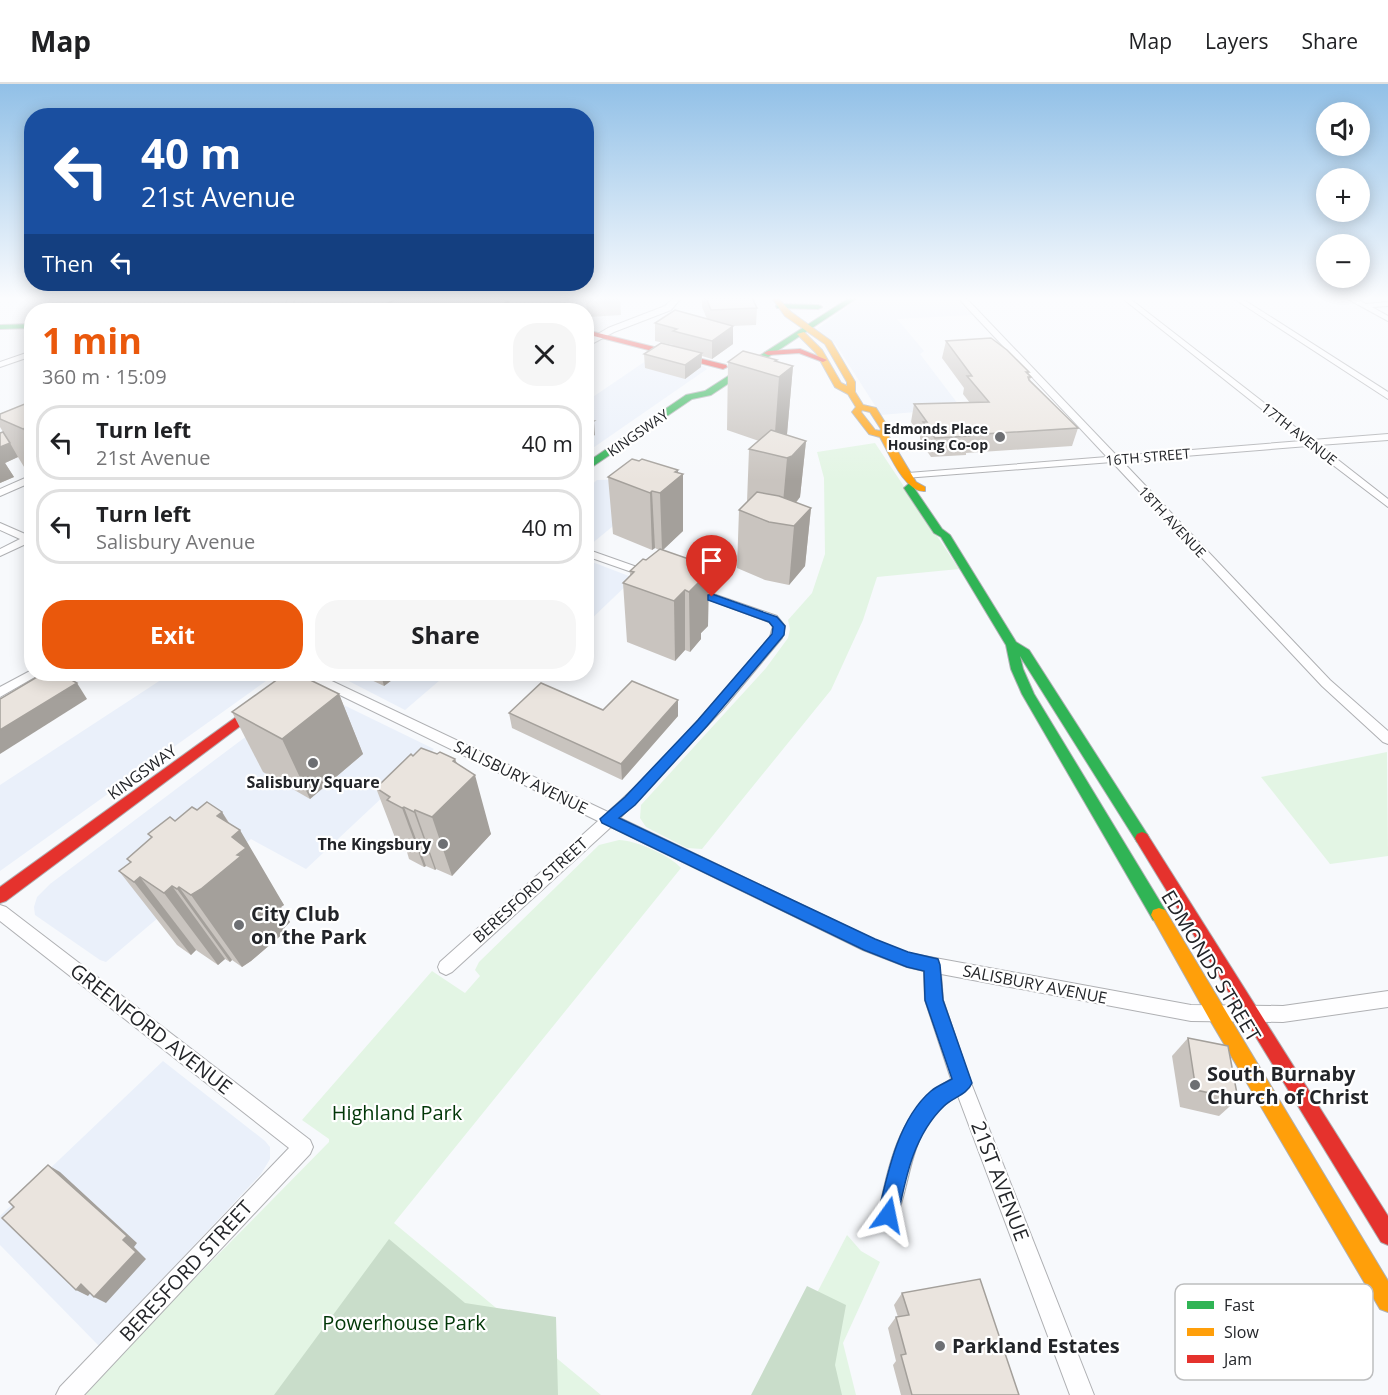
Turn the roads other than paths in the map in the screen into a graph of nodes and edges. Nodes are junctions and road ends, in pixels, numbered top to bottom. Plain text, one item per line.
1 (16, 359) edge
2 (692, 359) edge
3 (737, 359) edge
4 (759, 359) edge
5 (839, 359) edge
6 (1020, 359) edge
7 (1203, 359) edge
8 (1331, 359) edge
9 (822, 360) edge
10 (0, 365) edge
11 (723, 367) junction
12 (851, 392) junction
13 (1388, 396) edge
14 (689, 397) junction
15 (1388, 437) edge
16 (1311, 444) junction
17 (1114, 459) junction
18 (594, 462) edge
19 (910, 480) junction
20 (24, 482) edge
21 (0, 493) edge
22 (1388, 504) edge
23 (0, 526) edge
24 (24, 537) edge
25 (24, 543) edge
26 (0, 553) edge
27 (594, 555) edge
28 (665, 580) edge
29 (684, 587) edge
30 (1012, 645) junction
31 (24, 679) edge
32 (295, 681) edge
33 (320, 681) edge
34 (0, 693) edge
35 (1388, 739) edge
36 (608, 819) junction
37 (0, 896) edge
38 (0, 912) edge
39 (932, 965) junction
40 (446, 967) dead end
41 (1388, 999) edge
42 (1216, 1014) junction
43 (1254, 1015) junction
44 (962, 1083) junction
45 (303, 1147) joint
46 (888, 1215) dead end
47 (1388, 1234) edge
48 (1388, 1301) edge
49 (68, 1395) edge
50 (1082, 1395) edge

1 - 10 street
2 - 11 street
3 - 11 street, KINGSWAY
4 - 14 street, KINGSWAY
5 - 12 street, EDMONDS STREET
6 - 17 street, 18TH AVENUE
7 - 16 street, 17TH AVENUE
8 - 13 street
9 - 12 street, EDMONDS STREET
11 - 14 street, KINGSWAY
12 - 19 street, EDMONDS STREET
14 - 18 street, KINGSWAY
15 - 16 street, 16TH STREET
16 - 17 street, 16TH STREET
16 - 22 street, 17TH AVENUE
17 - 19 street, 16TH STREET
17 - 35 street, 18TH AVENUE
19 - 30 street, EDMONDS STREET
20 - 21 street
23 - 24 street
25 - 26 street
27 - 28 street
29 - 36 street, BERESFORD STREET
30 - 42 street, EDMONDS STREET
30 - 43 street, EDMONDS STREET
31 - 34 street
32 - 37 street, KINGSWAY
33 - 36 street, SALISBURY AVENUE
36 - 39 street, SALISBURY AVENUE
36 - 40 street, BERESFORD STREET
38 - 45 street, GREENFORD AVENUE
39 - 42 street, SALISBURY AVENUE
39 - 44 street, 21ST AVENUE
41 - 43 street, SALISBURY AVENUE
42 - 43 street, SALISBURY AVENUE
42 - 48 street, EDMONDS STREET
43 - 47 street, EDMONDS STREET
44 - 46 street
44 - 50 street, 21ST AVENUE
45 - 49 street, BERESFORD STREET

